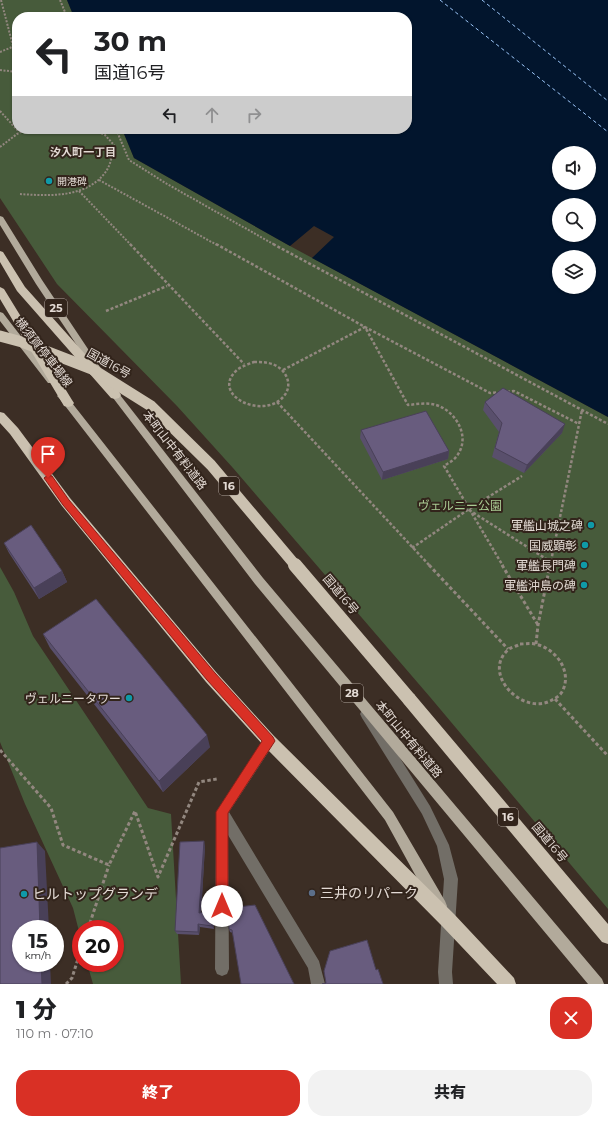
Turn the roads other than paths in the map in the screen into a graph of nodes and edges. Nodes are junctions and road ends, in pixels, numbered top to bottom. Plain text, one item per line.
1 (0, 219) edge
2 (0, 254) edge
3 (1, 293) edge
4 (0, 315) edge
5 (0, 336) edge
6 (115, 395) junction
7 (68, 404) junction
8 (0, 416) edge
9 (354, 696) junction
10 (269, 741) junction
11 (222, 812) junction
12 (448, 920) junction
13 (608, 936) edge
14 (222, 969) dead end
15 (318, 984) edge
16 (446, 984) edge
17 (508, 984) edge
18 (597, 984) edge

1 - 6 main road, 25
2 - 6 highway
3 - 7 highway
4 - 7 main road, 横須賀停車場線
5 - 13 highway, 国道16号 / 16, bridge
6 - 9 main road, 本町山中有料道路 / 28
7 - 12 main road
8 - 10 highway
9 - 12 street
9 - 18 main road, 本町山中有料道路 / 28
10 - 11 street
10 - 12 highway
11 - 14 street
11 - 15 street
12 - 16 street
12 - 17 highway

